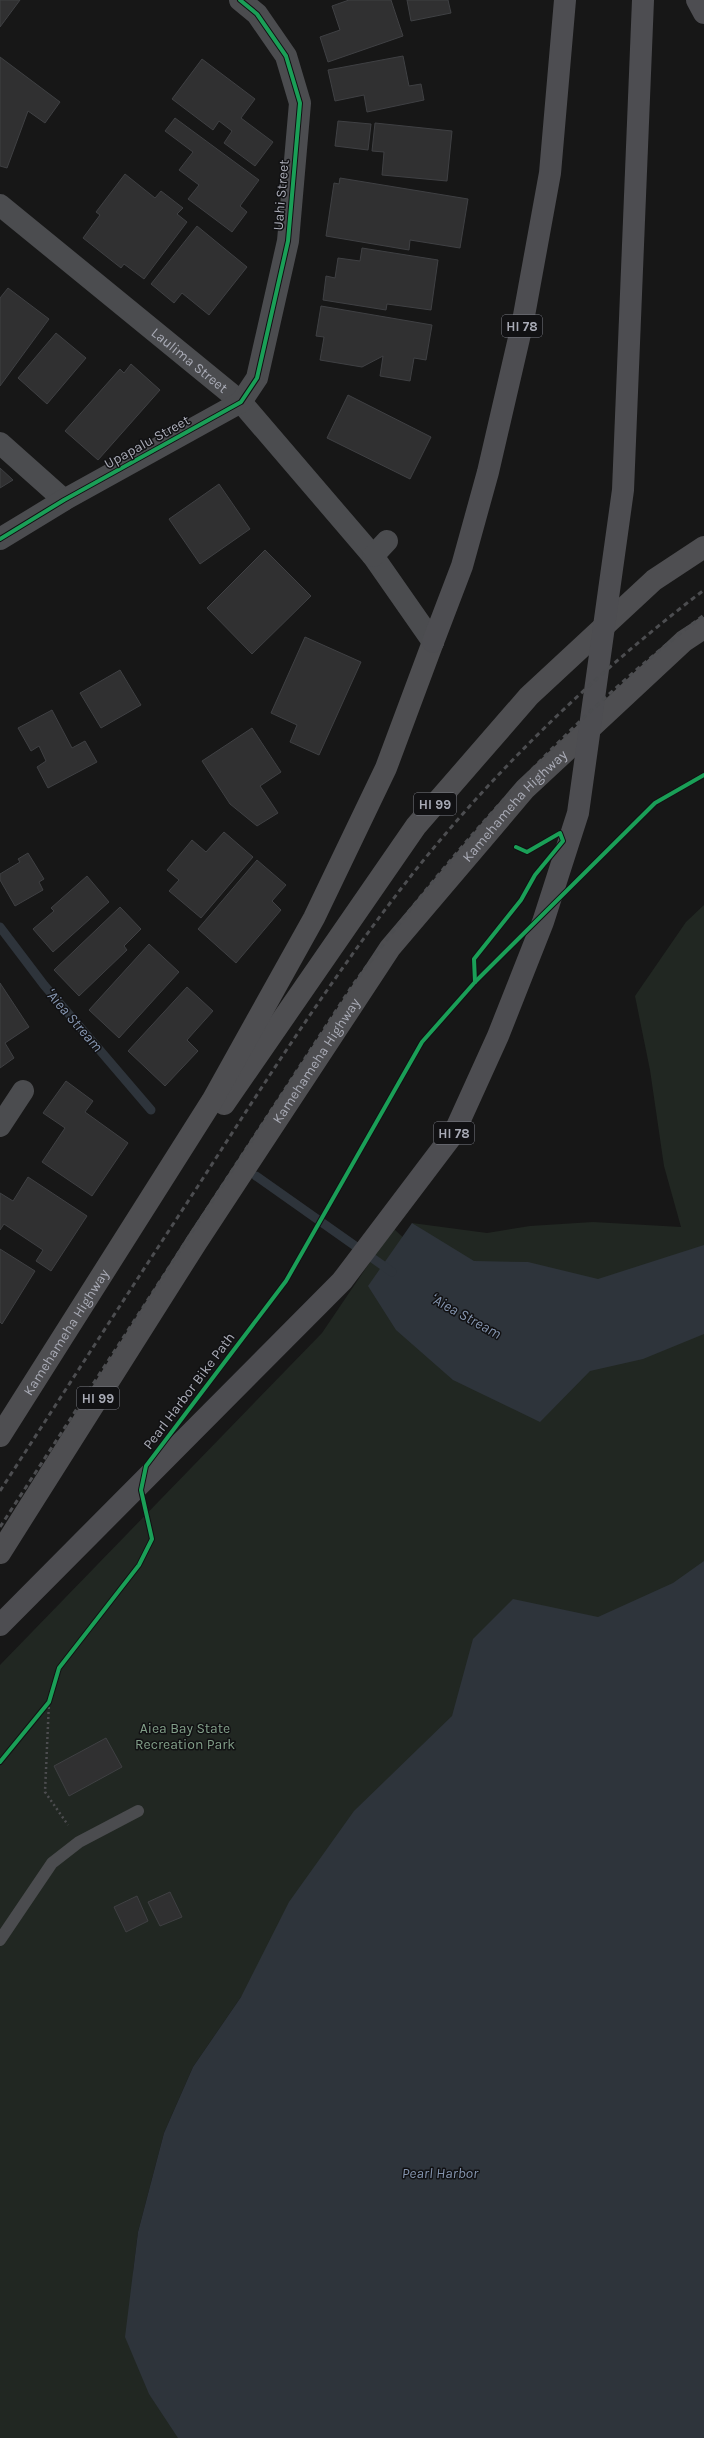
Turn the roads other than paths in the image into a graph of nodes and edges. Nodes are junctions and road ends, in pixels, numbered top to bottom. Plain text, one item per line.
1 (240, 0) edge
2 (565, 0) edge
3 (643, 0) edge
4 (697, 0) edge
5 (704, 13) edge
6 (0, 205) edge
7 (241, 402) junction
8 (0, 443) edge
9 (64, 500) junction
10 (0, 539) edge
11 (704, 547) edge
12 (704, 628) edge
13 (433, 642) junction
14 (23, 1091) dead end
15 (216, 1106) junction
16 (0, 1126) edge
17 (0, 1436) edge
18 (0, 1553) edge
19 (0, 1624) edge
20 (138, 1811) dead end
21 (0, 1940) edge

1 - 7 street, Uahi Street
2 - 13 highway, HI 78
3 - 19 highway, HI 78
4 - 5 highway
6 - 7 street, Laulima Street
7 - 9 street, Upapalu Street
7 - 13 street, Laulima Street
8 - 9 street
9 - 10 street, Upapalu Street
11 - 15 main road, Kamehameha Highway / HI 99
12 - 18 main road, Kamehameha Highway / HI 99
13 - 15 main road, Kamehameha Highway / HI 78
14 - 16 street
15 - 17 main road, Kamehameha Highway / HI 99
20 - 21 lane

